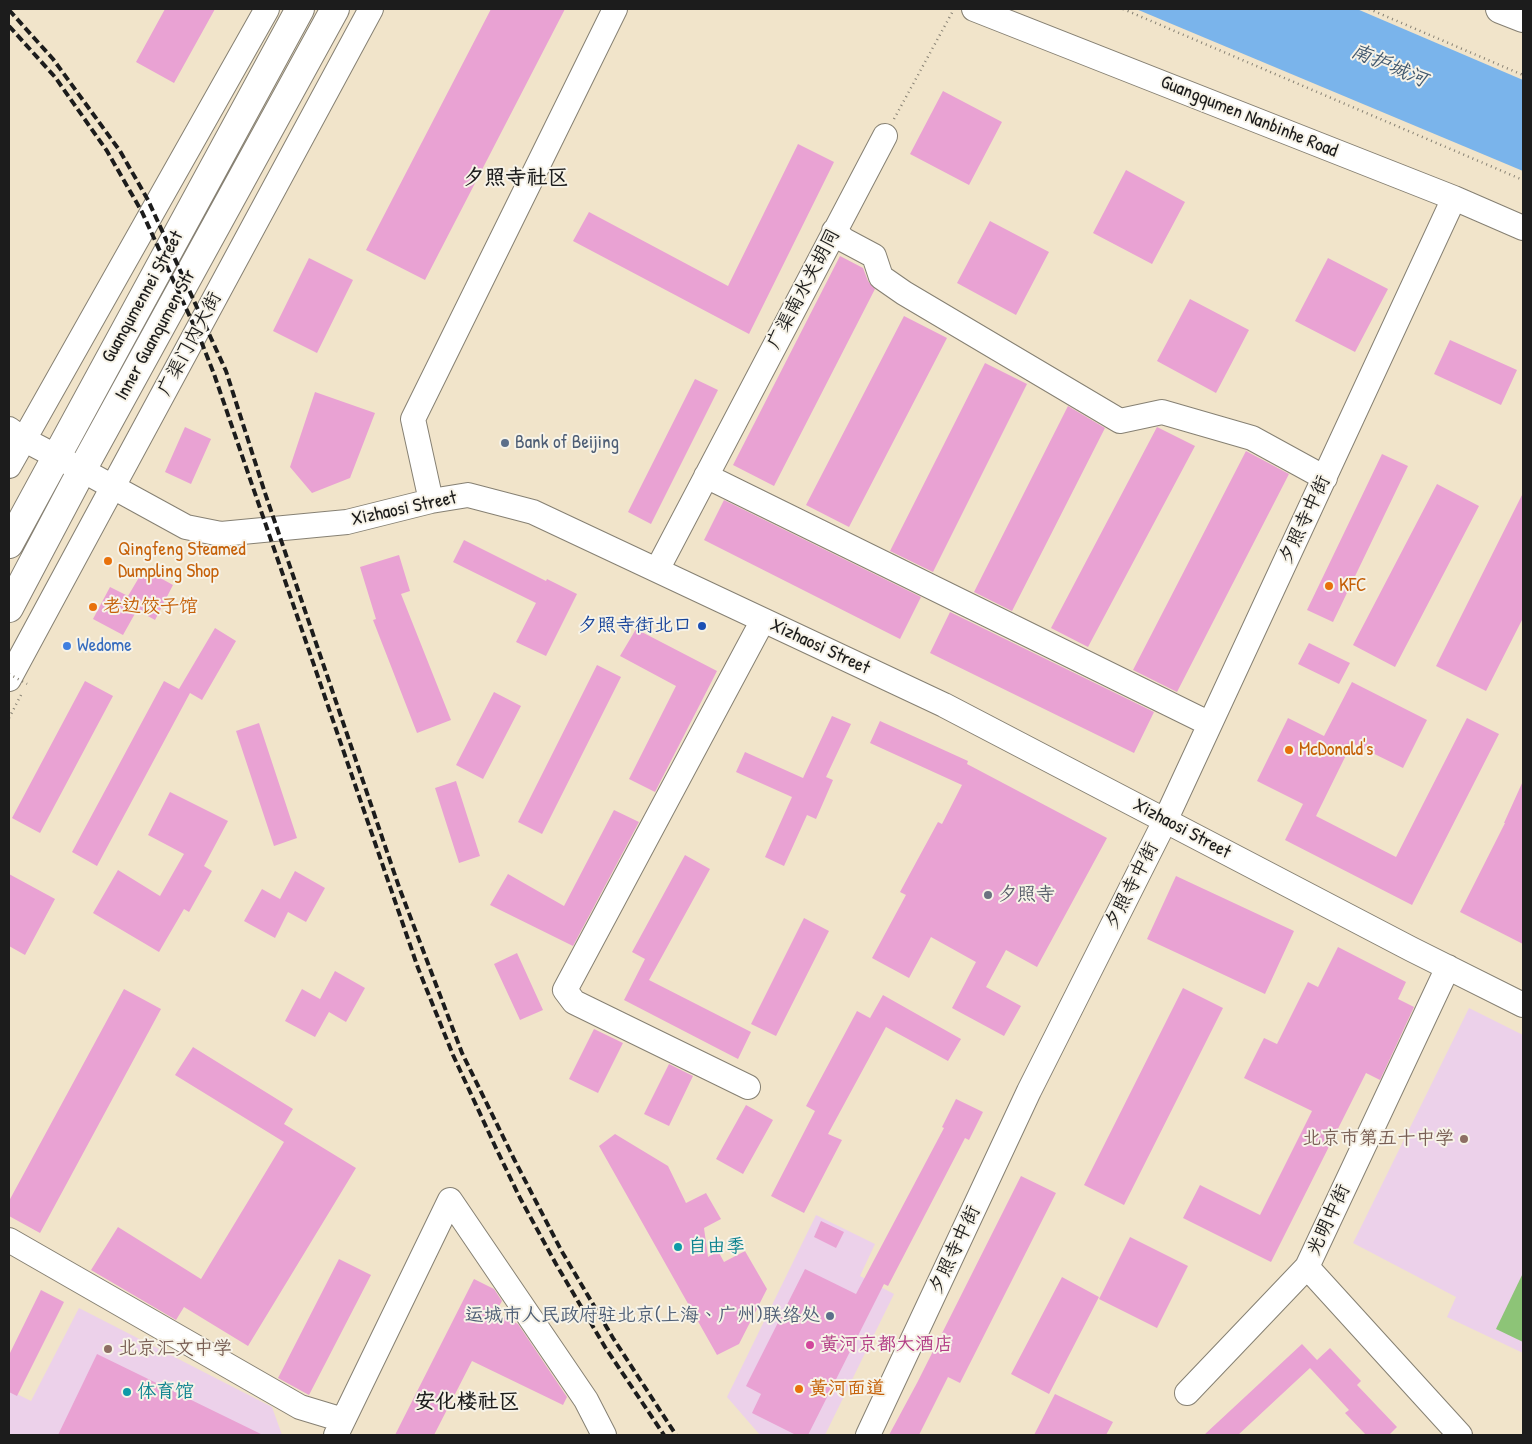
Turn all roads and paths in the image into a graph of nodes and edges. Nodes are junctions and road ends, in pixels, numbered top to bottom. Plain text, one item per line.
1 (267, 9) edge
2 (300, 9) edge
3 (335, 9) edge
4 (371, 9) edge
5 (615, 9) edge
6 (954, 9) edge
7 (974, 9) edge
8 (1123, 9) edge
9 (1369, 9) edge
10 (1500, 9) edge
11 (1523, 18) edge
12 (1523, 75) edge
13 (885, 136) joint
14 (1523, 180) edge
15 (1454, 198) junction
16 (1523, 228) edge
17 (834, 232) junction
18 (16, 434) edge
19 (56, 455) junction
20 (9, 466) edge
21 (82, 470) junction
22 (706, 476) junction
23 (1324, 478) junction
24 (113, 487) junction
25 (431, 501) junction
26 (9, 544) edge
27 (657, 570) junction
28 (9, 608) edge
29 (763, 620) junction
30 (9, 674) edge
31 (18, 682) edge
32 (1210, 724) junction
33 (1165, 820) junction
34 (1448, 967) junction
35 (1523, 1005) edge
36 (748, 1087) dead end
37 (9, 1240) edge
38 (1307, 1267) junction
39 (1187, 1393) dead end
40 (339, 1428) edge
41 (604, 1435) edge
42 (868, 1435) edge
43 (1460, 1435) edge

1 - 18 street
2 - 19 main road, Guanqumennei Street
3 - 21 main road, Inner Guanqumen Str
4 - 24 street, 广渠门内大街
5 - 25 street
6 - 13 path
7 - 15 street, Guangqumen Nanbinhe Road
8 - 14 path
9 - 12 path
10 - 11 main road
13 - 17 street, 广渠南水关胡同
15 - 16 street, Guangqumen Nanbinhe Road
15 - 23 street, 夕照寺中街
17 - 22 street, 广渠南水关胡同
17 - 23 street
18 - 19 street, Xizhaosi Street
18 - 20 street
19 - 21 street, Xizhaosi Street
19 - 26 main road, Guanqumennei Street
21 - 24 street, Xizhaosi Street
21 - 28 main road, Inner Guanqumen Str
22 - 27 street, 广渠南水关胡同
22 - 32 street
23 - 32 street, 夕照寺中街
24 - 25 street, Xizhaosi Street
24 - 31 street, 广渠门内大街
25 - 27 street, Xizhaosi Street
27 - 29 street, Xizhaosi Street
29 - 33 street, Xizhaosi Street
29 - 36 street
30 - 31 path, bridge
32 - 33 street, 夕照寺中街
33 - 34 street, Xizhaosi Street
33 - 42 street, 夕照寺中街
34 - 35 street, Xizhaosi Street
34 - 38 street, 光明中街
37 - 40 street
38 - 39 street
38 - 43 street, 光明中街
40 - 41 street

